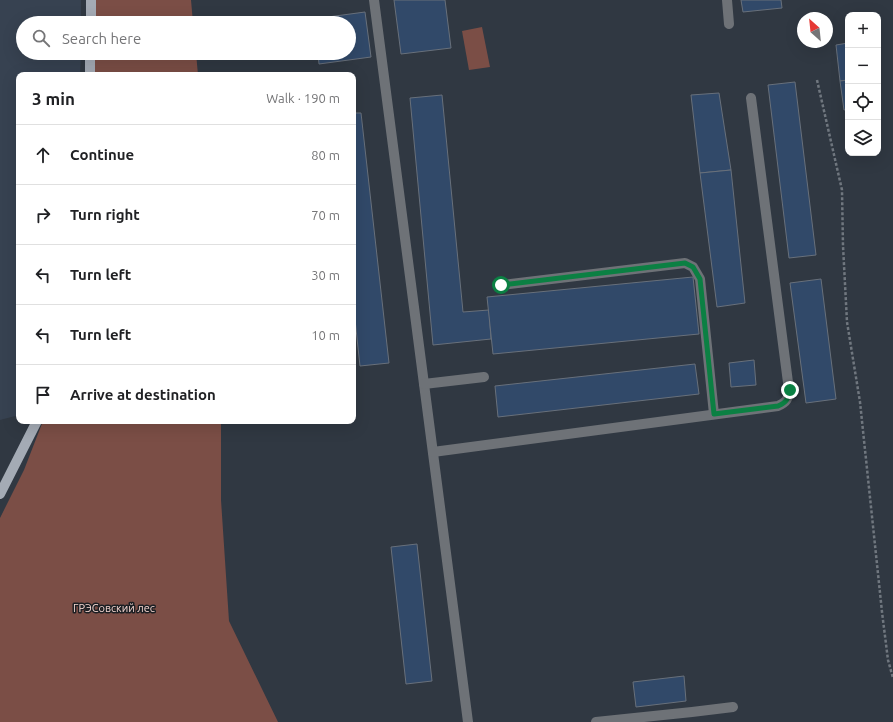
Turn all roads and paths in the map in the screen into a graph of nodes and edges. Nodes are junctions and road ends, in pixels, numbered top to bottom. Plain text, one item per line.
1 (91, 0) edge
2 (374, 0) edge
3 (727, 0) edge
4 (91, 16) edge
5 (729, 24) dead end
6 (90, 60) edge
7 (90, 72) edge
8 (817, 80) dead end
9 (751, 98) dead end
10 (501, 285) dead end
11 (484, 377) dead end
12 (424, 384) junction
13 (714, 414) junction
14 (35, 424) edge
15 (433, 452) junction
16 (0, 494) edge
17 (893, 678) edge
18 (733, 707) dead end
19 (468, 722) edge
20 (596, 722) edge

1 - 4 main road
2 - 12 lane
3 - 5 lane
6 - 7 main road
8 - 17 path
9 - 13 lane
10 - 13 lane
11 - 12 lane
12 - 15 lane
13 - 15 lane
14 - 16 main road
15 - 19 lane
18 - 20 lane

